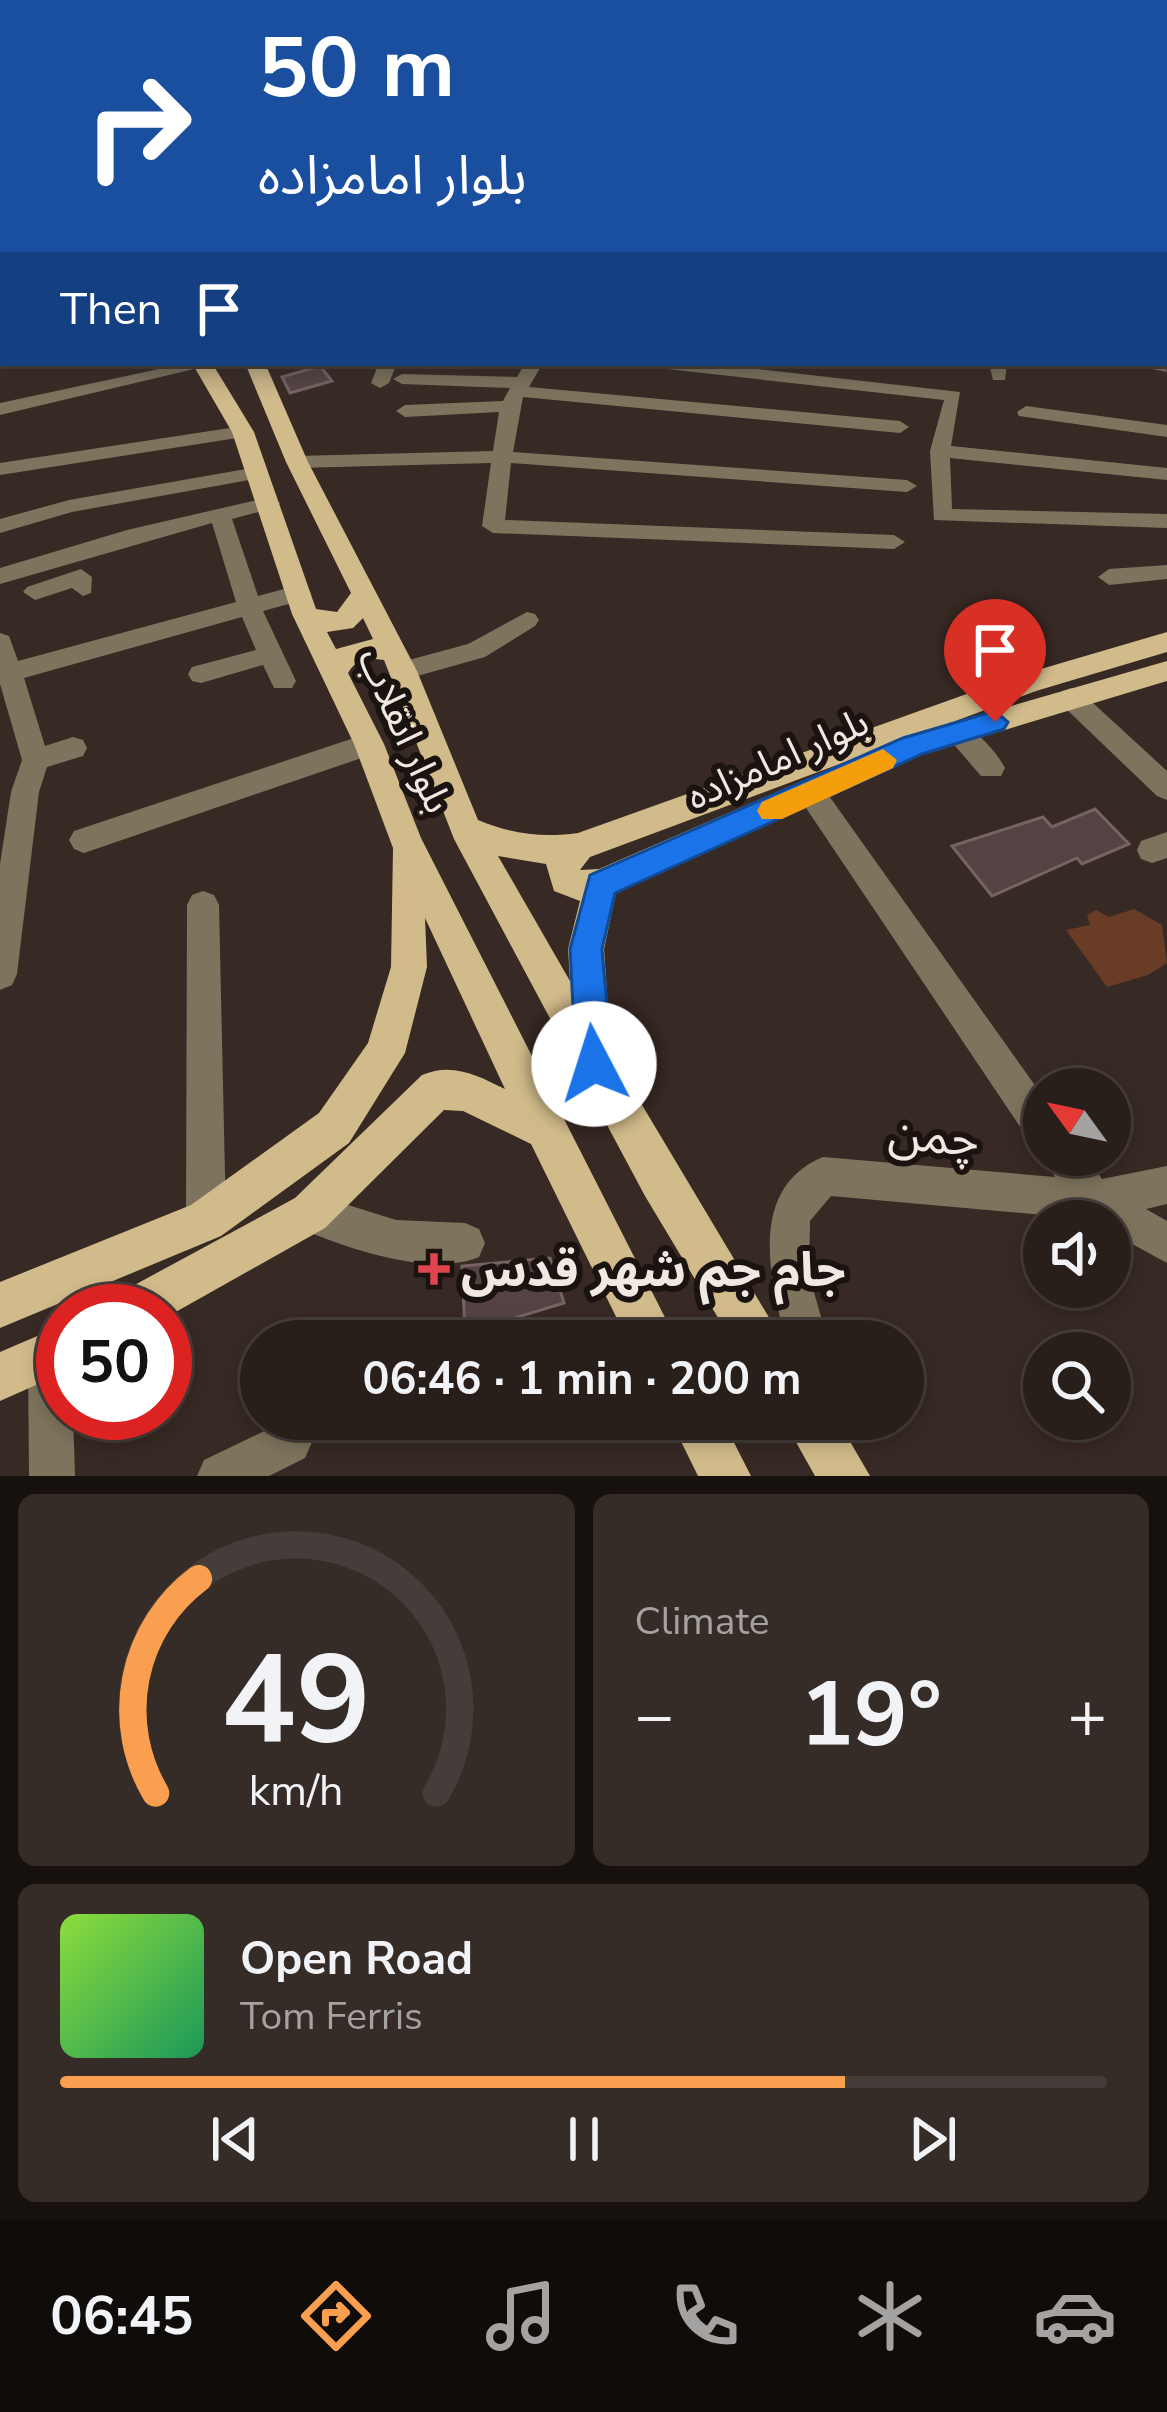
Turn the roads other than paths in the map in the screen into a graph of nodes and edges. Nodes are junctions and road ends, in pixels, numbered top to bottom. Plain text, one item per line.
1 (193, 366) edge
2 (203, 366) edge
3 (256, 366) edge
4 (387, 366) edge
5 (532, 366) edge
6 (685, 366) edge
7 (1167, 367) edge
8 (1127, 368) edge
9 (401, 379) dead end
10 (380, 383) dead end
11 (517, 393) junction
12 (0, 409) edge
13 (405, 411) dead end
14 (1026, 412) dead end
15 (238, 423) junction
16 (900, 427) dead end
17 (1167, 431) edge
18 (192, 432) junction
19 (940, 451) junction
20 (0, 457) edge
21 (505, 457) junction
22 (297, 461) junction
23 (0, 469) edge
24 (258, 473) junction
25 (1167, 474) edge
26 (907, 486) dead end
27 (270, 503) junction
28 (220, 515) junction
29 (1167, 521) edge
30 (0, 526) edge
31 (894, 542) dead end
32 (1, 570) edge
33 (1167, 572) edge
34 (64, 577) junction
35 (1109, 577) dead end
36 (35, 592) dead end
37 (363, 594) junction
38 (302, 604) junction
39 (249, 606) junction
40 (527, 620) dead end
41 (0, 642) edge
42 (1167, 642) edge
43 (268, 655) junction
44 (397, 661) junction
45 (1167, 671) edge
46 (201, 674) dead end
47 (333, 676) junction
48 (284, 680) dead end
49 (7, 682) edge
50 (1071, 698) junction
51 (957, 733) junction
52 (368, 744) junction
53 (73, 748) dead end
54 (36, 760) junction
55 (991, 768) dead end
56 (1167, 788) edge
57 (812, 794) junction
58 (13, 797) edge
59 (466, 829) junction
60 (405, 839) junction
61 (84, 841) dead end
62 (578, 847) junction
63 (601, 884) junction
64 (203, 905) dead end
65 (0, 974) edge
66 (594, 1064) junction
67 (1023, 1100) edge
68 (544, 1129) junction
69 (1167, 1185) edge
70 (1083, 1200) edge
71 (1098, 1200) edge
72 (310, 1213) junction
73 (206, 1221) junction
74 (1131, 1223) edge
75 (465, 1243) dead end
76 (1167, 1243) edge
77 (181, 1284) edge
78 (0, 1305) edge
79 (642, 1320) edge
80 (746, 1320) edge
81 (801, 1320) edge
82 (36, 1362) edge
83 (0, 1377) edge
84 (53, 1440) edge
85 (705, 1440) edge
86 (821, 1440) edge
87 (833, 1440) edge
88 (289, 1442) dead end
89 (842, 1473) edge
90 (52, 1476) edge
91 (220, 1476) edge
92 (725, 1476) edge

1 - 12 street
2 - 15 main road, بلوار انقلاب
3 - 22 main road, بلوار انقلاب
4 - 10 street
5 - 11 street
6 - 19 street
7 - 8 street
9 - 11 street
11 - 13 street
11 - 16 street
11 - 21 street
14 - 17 street
15 - 18 street
15 - 24 main road, بلوار انقلاب
18 - 20 street
18 - 23 street
19 - 25 street
19 - 29 street
21 - 22 street
21 - 26 street
21 - 31 street
22 - 37 main road, بلوار انقلاب
24 - 27 main road, بلوار انقلاب
24 - 30 street
27 - 28 street
27 - 38 main road, بلوار انقلاب
28 - 34 street
28 - 39 street
32 - 34 street
33 - 35 street
34 - 36 street
37 - 38 main road
37 - 44 main road, بلوار انقلاب
38 - 39 street
38 - 47 main road, بلوار انقلاب
39 - 43 street
39 - 49 street
40 - 44 street
41 - 49 street
42 - 62 main road, بلوار امامزاده
43 - 46 street
43 - 48 street
44 - 47 main road
44 - 59 main road, بلوار انقلاب
45 - 50 main road, بلوار امامزاده
47 - 52 main road, بلوار انقلاب
49 - 54 street
50 - 51 main road, بلوار امامزاده
50 - 56 street
51 - 55 street
51 - 57 main road, بلوار امامزاده
52 - 60 main road, بلوار انقلاب
52 - 61 street
53 - 54 street
54 - 58 street
57 - 63 main road, بلوار امامزاده
57 - 67 street
58 - 65 street
59 - 62 main road, بلوار امامزاده
59 - 66 main road, بلوار انقلاب
60 - 68 main road, بلوار انقلاب
60 - 73 main road
62 - 63 main road
63 - 66 main road
64 - 73 street
66 - 80 main road, بلوار انقلاب
68 - 72 main road
68 - 79 main road, بلوار انقلاب
69 - 71 street
70 - 81 street, چمن
72 - 75 street
72 - 77 main road
73 - 78 main road
74 - 76 street, چمن
82 - 83 main road
84 - 90 street
85 - 92 main road
86 - 89 main road
87 - 89 street
88 - 91 street

